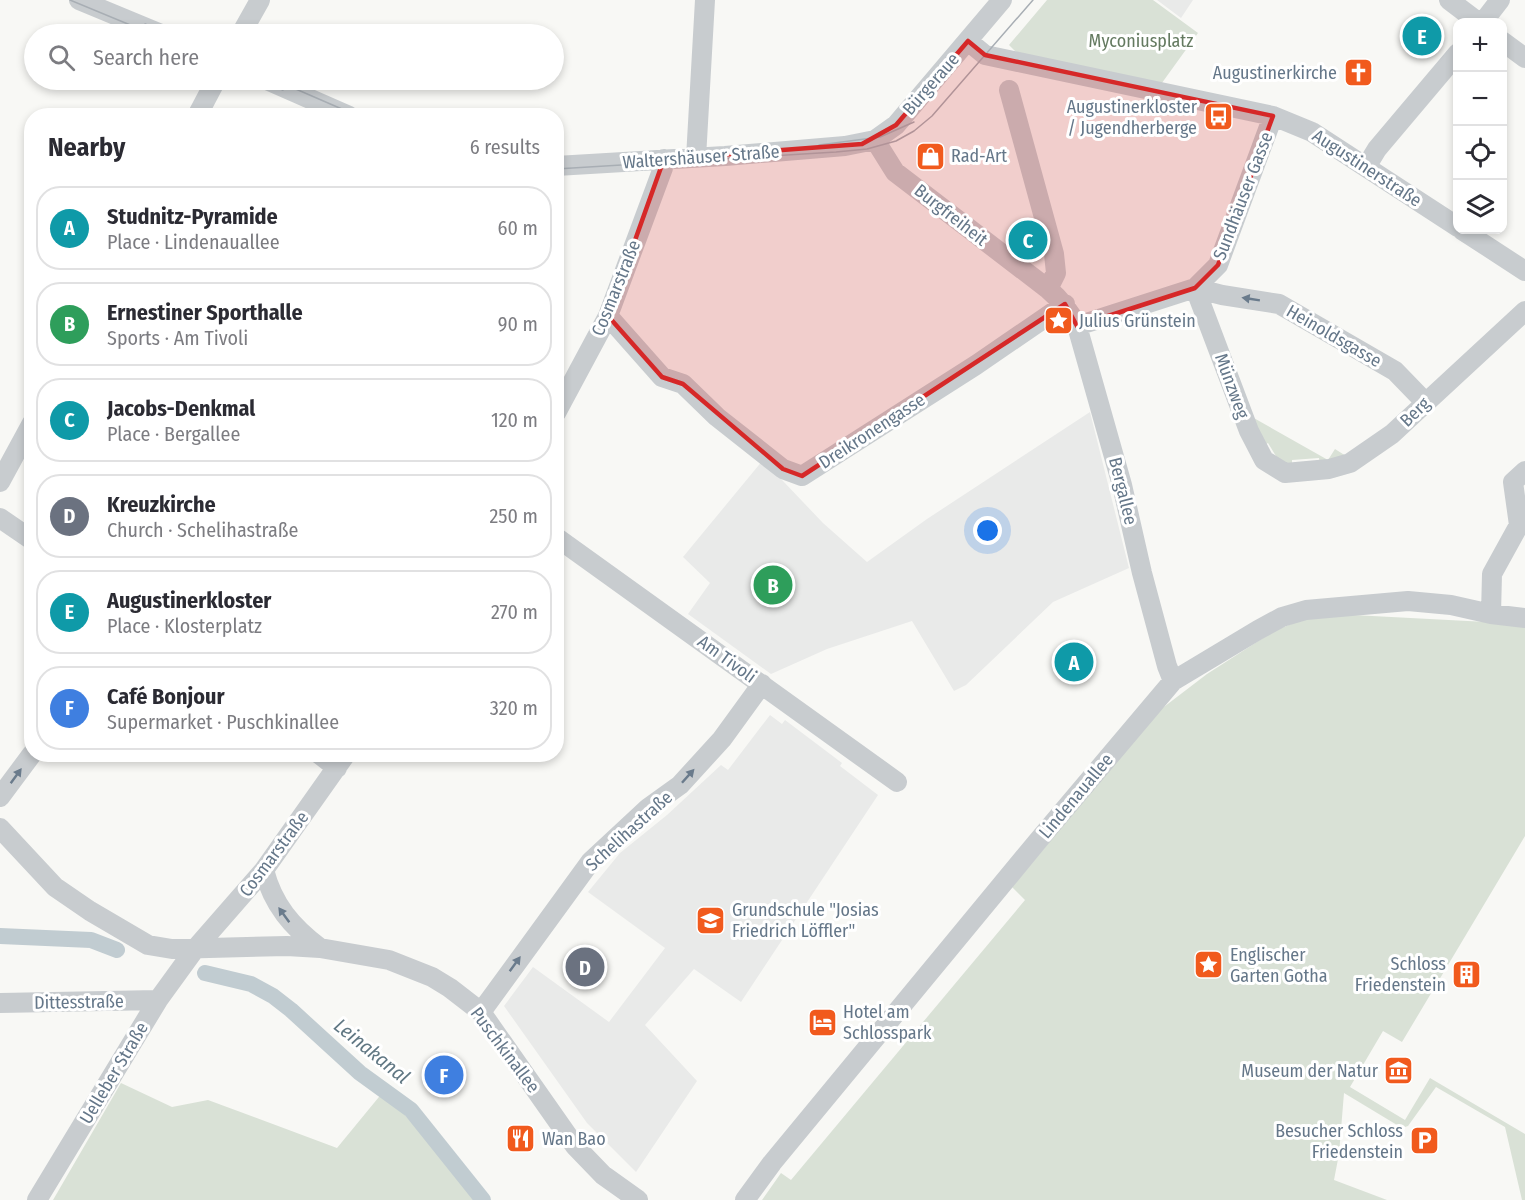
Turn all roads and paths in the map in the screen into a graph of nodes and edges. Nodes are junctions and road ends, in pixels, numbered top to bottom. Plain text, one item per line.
1 (79, 0) edge
2 (260, 0) edge
3 (705, 0) edge
4 (1002, 0) edge
5 (1449, 0) edge
6 (1500, 0) edge
7 (1473, 18) edge
8 (1486, 18) edge
9 (137, 24) edge
10 (247, 24) edge
11 (968, 41) junction
12 (1507, 44) edge
13 (1525, 58) edge
14 (1453, 59) edge
15 (211, 90) edge
16 (290, 90) edge
17 (1009, 90) dead end
18 (201, 108) edge
19 (331, 108) edge
20 (1273, 116) junction
21 (875, 140) junction
22 (844, 146) joint
23 (696, 158) junction
24 (664, 159) junction
25 (564, 165) edge
26 (1366, 167) junction
27 (1453, 224) edge
28 (1468, 234) edge
29 (1525, 271) edge
30 (1195, 288) junction
31 (1048, 289) junction
32 (1065, 304) junction
33 (1525, 311) edge
34 (608, 316) junction
35 (1077, 326) junction
36 (564, 398) edge
37 (1425, 402) junction
38 (24, 438) edge
39 (1285, 473) joint
40 (1519, 477) edge
41 (0, 482) edge
42 (0, 518) edge
43 (24, 534) edge
44 (564, 543) edge
45 (1491, 614) junction
46 (1525, 618) edge
47 (1173, 681) junction
48 (762, 684) junction
49 (26, 762) edge
50 (341, 762) edge
51 (897, 782) dead end
52 (0, 797) edge
53 (0, 828) edge
54 (264, 870) junction
55 (320, 948) junction
56 (195, 949) junction
57 (158, 1000) junction
58 (0, 1003) edge
59 (481, 1012) junction
60 (37, 1200) edge
61 (638, 1200) edge
62 (745, 1200) edge

1 - 9 street
2 - 10 street
3 - 23 street
4 - 11 street, Bürgeraue
5 - 7 street
6 - 8 street
11 - 20 street
11 - 21 street, Bürgeraue
12 - 13 street
14 - 26 street
15 - 18 street
16 - 19 street
17 - 31 street
20 - 26 street, Augustinerstraße
20 - 30 street, Sundhäuser Gasse
21 - 22 street, Bürgeraue
21 - 31 street, Burgfreiheit
22 - 23 street, Waltershäuser Straße
23 - 24 street, Waltershäuser Straße
24 - 25 street, Waltershäuser Straße
24 - 34 street, Cosmarstraße
26 - 27 street, Augustinerstraße
28 - 29 street
30 - 35 street, Sundhäuser Gasse
37 -> 30 street, Heinoldsgasse
30 - 39 street, Münzweg
31 - 32 street, Burgfreiheit
32 - 34 street, Dreikronengasse
32 - 35 street, Bergallee
33 - 37 street, Berg
34 - 36 street, Cosmarstraße
35 - 47 street, Bergallee
37 - 39 street, Berg
38 - 41 street
40 - 45 street
42 - 43 street
44 - 48 street, Am Tivoli
45 - 46 street, Lindenauallee
45 - 47 street, Lindenauallee
47 - 62 street, Lindenauallee
48 - 51 street, Am Tivoli
59 -> 48 street, Schelihastraße
52 -> 49 street
50 - 54 street, Cosmarstraße
53 - 56 street, Puschkinallee
55 -> 54 street
54 - 56 street, Cosmarstraße
55 - 56 street, Puschkinallee
55 - 59 street, Puschkinallee
56 - 57 street, Uelleber Straße
57 - 58 street, Dittesstraße
57 - 60 street, Uelleber Straße
59 - 61 street, Puschkinallee

